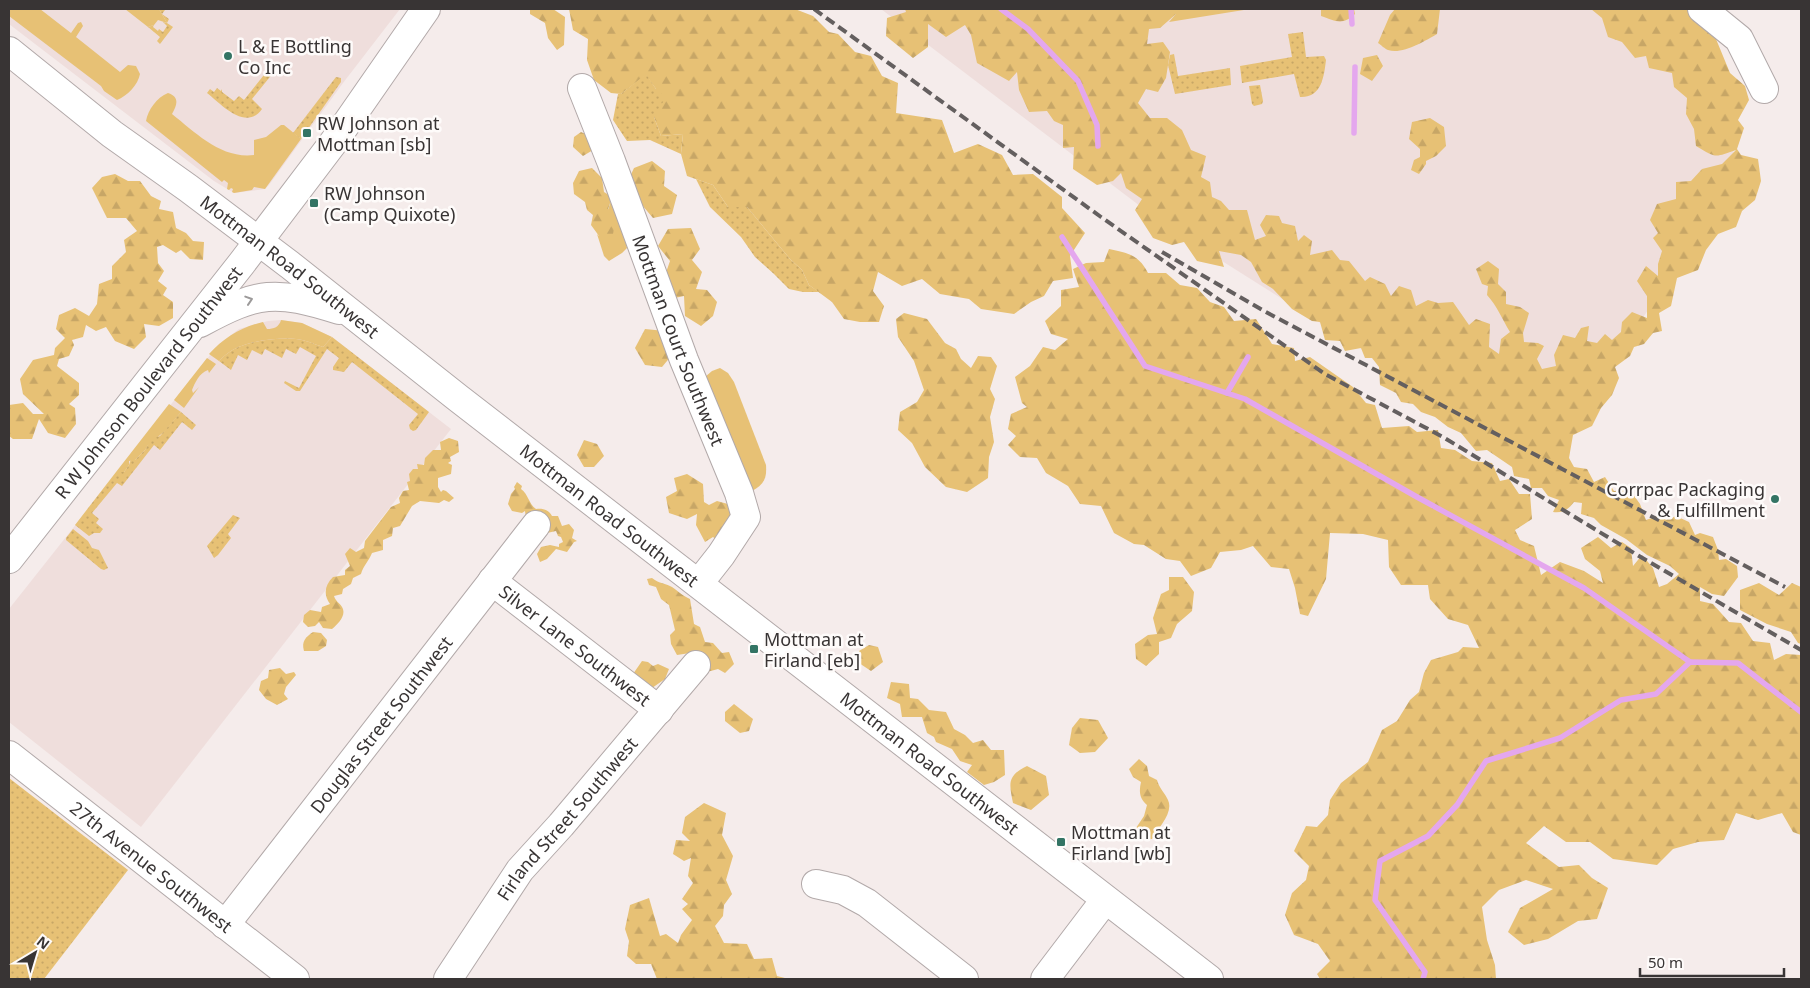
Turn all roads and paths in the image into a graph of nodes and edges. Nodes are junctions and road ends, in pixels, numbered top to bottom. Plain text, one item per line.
1 (426, 9) edge
2 (1702, 9) edge
3 (9, 51) edge
4 (582, 88) dead end
5 (1764, 89) dead end
6 (258, 241) junction
7 (352, 314) junction
8 (190, 329) junction
9 (536, 525) dead end
10 (9, 559) edge
11 (492, 582) junction
12 (699, 583) junction
13 (696, 665) dead end
14 (659, 710) junction
15 (9, 754) edge
16 (816, 884) dead end
17 (1105, 900) junction
18 (225, 924) junction
19 (295, 979) edge
20 (448, 979) edge
21 (964, 979) edge
22 (1045, 979) edge
23 (1209, 979) edge

1 - 6 street, R W Johnson Boulevard Southwest
2 - 5 street
3 - 6 street, Mottman Road Southwest
4 - 12 street, Mottman Court Southwest
6 - 7 street, Mottman Road Southwest
6 - 8 street, R W Johnson Boulevard Southwest
8 -> 7 street
7 - 12 street, Mottman Road Southwest
8 - 10 street, R W Johnson Boulevard Southwest
9 - 11 street, Douglas Street Southwest
11 - 14 street, Silver Lane Southwest
11 - 18 street, Douglas Street Southwest
12 - 17 street, Mottman Road Southwest
13 - 14 street, Firland Street Southwest
14 - 20 street, Firland Street Southwest
15 - 18 street, 27th Avenue Southwest
16 - 21 street
17 - 22 street
17 - 23 street, Mottman Road Southwest
18 - 19 street, 27th Avenue Southwest

